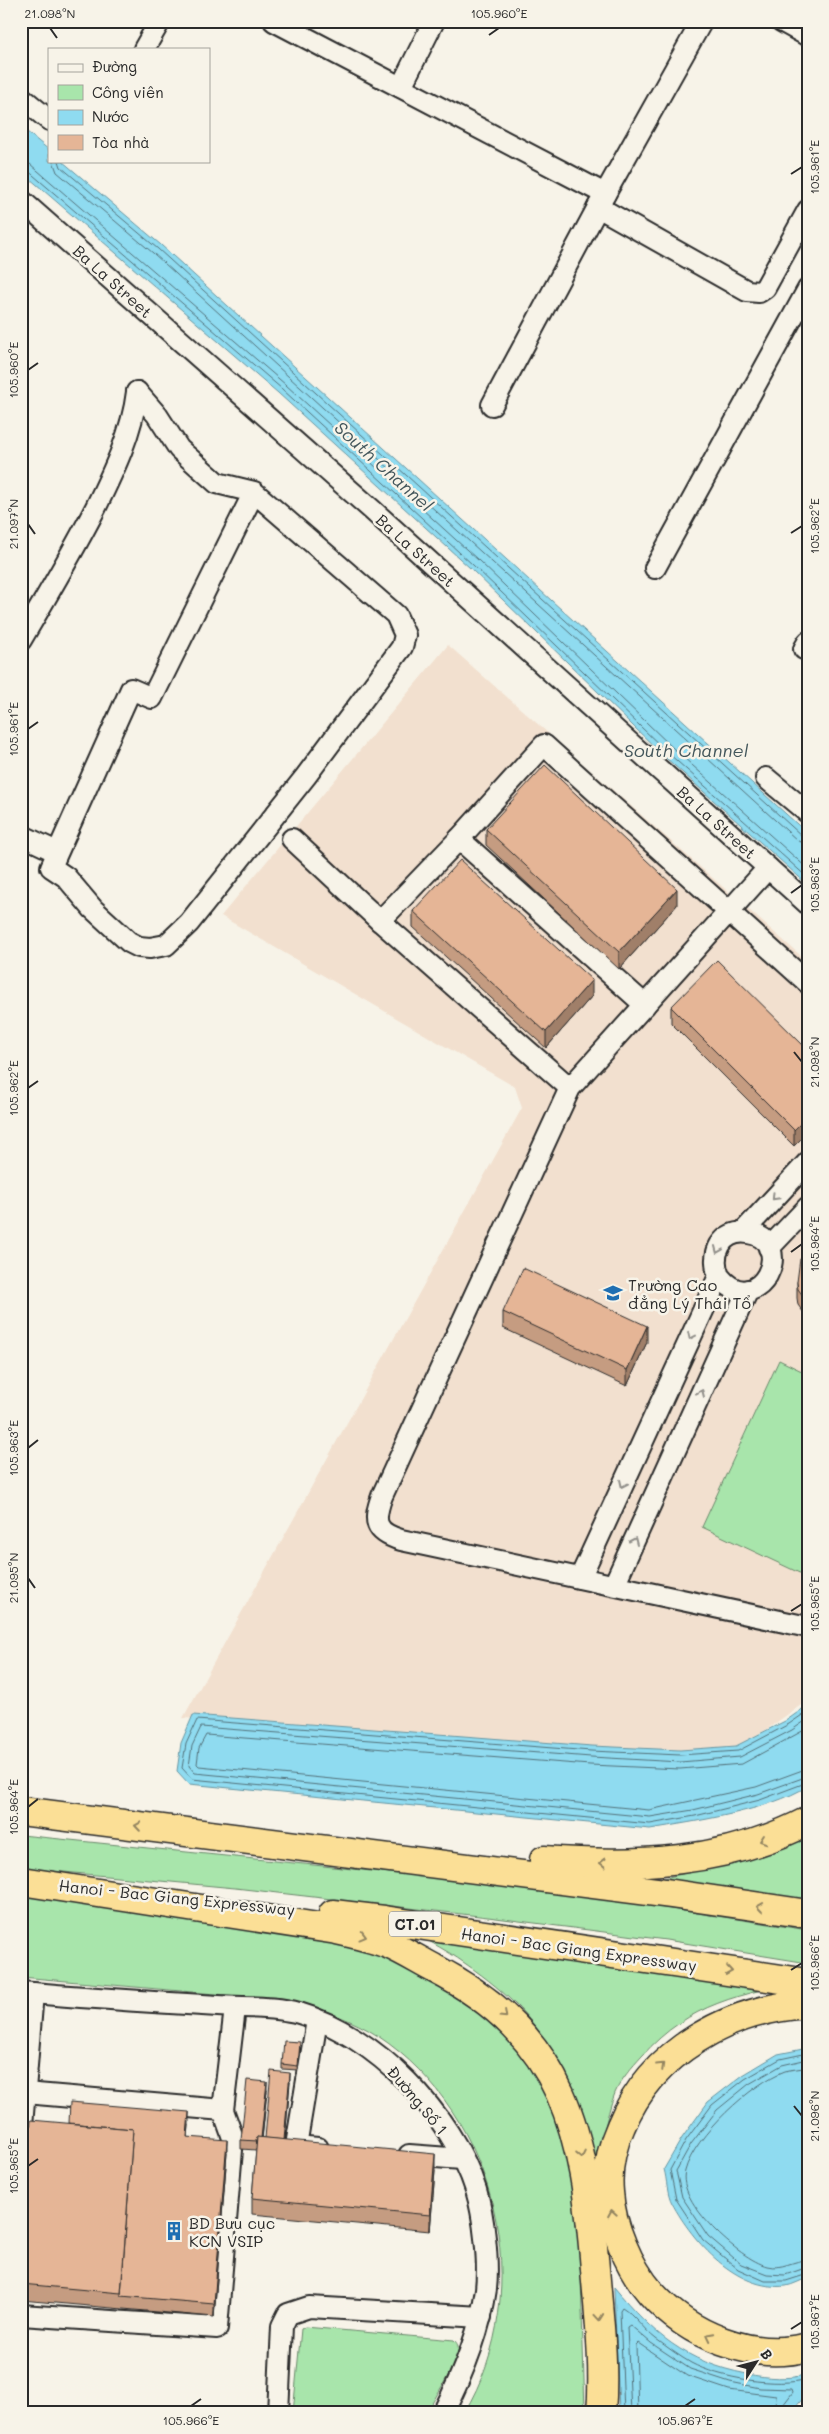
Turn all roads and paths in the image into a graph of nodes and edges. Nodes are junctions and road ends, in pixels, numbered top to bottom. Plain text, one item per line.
1 (160, 21) edge
2 (274, 21) edge
3 (434, 21) edge
4 (702, 21) edge
5 (781, 21) edge
6 (808, 36) edge
7 (145, 48) edge
8 (401, 88) junction
9 (21, 97) edge
10 (48, 119) edge
11 (21, 200) edge
12 (601, 200) junction
13 (808, 210) edge
14 (808, 289) edge
15 (492, 405) dead end
16 (254, 492) junction
17 (655, 568) dead end
18 (21, 640) edge
19 (766, 778) dead end
20 (808, 813) edge
21 (21, 835) edge
22 (292, 839) dead end
23 (458, 839) junction
24 (57, 852) junction
25 (768, 868) junction
26 (808, 904) edge
27 (730, 912) junction
28 (380, 921) junction
29 (808, 983) edge
30 (645, 1006) junction
31 (570, 1088) junction
32 (808, 1162) edge
33 (808, 1206) edge
34 (743, 1232) junction
35 (769, 1248) junction
36 (719, 1276) junction
37 (748, 1290) junction
38 (580, 1578) junction
39 (614, 1585) junction
40 (808, 1627) edge
41 (21, 1810) edge
42 (808, 1821) edge
43 (186, 1833) junction
44 (21, 1880) edge
45 (808, 1914) edge
46 (808, 1983) edge
47 (27, 1992) edge
48 (808, 2004) edge
49 (236, 2008) junction
50 (317, 2020) junction
51 (25, 2093) junction
52 (223, 2110) junction
53 (21, 2138) edge
54 (335, 2149) edge
55 (394, 2154) edge
56 (462, 2159) junction
57 (21, 2315) edge
58 (481, 2317) junction
59 (808, 2347) edge
60 (278, 2413) edge
61 (443, 2413) edge
62 (602, 2413) edge

1 - 7 street
2 - 8 street
3 - 8 street
4 - 12 street
5 - 6 street
8 - 12 street
9 - 10 street
11 - 25 street, Ba La Street
12 - 13 street
12 - 15 street
14 - 17 street
16 - 18 street
16 - 24 street
16 - 24 street
19 - 20 street
21 - 24 street
22 - 28 street
23 - 27 street
23 - 28 street
23 - 30 street
25 - 26 street, Ba La Street
25 - 27 street
27 - 29 street
27 - 30 street
28 - 31 street
30 - 31 street
31 - 38 street
32 -> 34 street
33 - 35 street
34 - 35 street
34 -> 36 street
35 - 37 street
36 - 37 street
36 -> 38 street
39 -> 37 street
38 - 39 street
39 - 40 street
43 -> 41 highway
42 -> 43 highway
45 -> 43 highway
44 -> 46 highway, Hanoi - Bac Giang Expressway / CT.01
44 -> 62 highway
47 - 49 street, Đường Số 1
47 - 51 street
59 -> 48 highway
49 - 50 street, Đường Số 1
49 - 52 street
50 - 54 street
50 - 56 street, Đường Số 1
51 - 52 street
51 - 53 street
52 - 57 street
55 - 56 street
56 - 58 street, Đường Số 1
58 - 60 street
58 - 61 street, Đường Số 1

